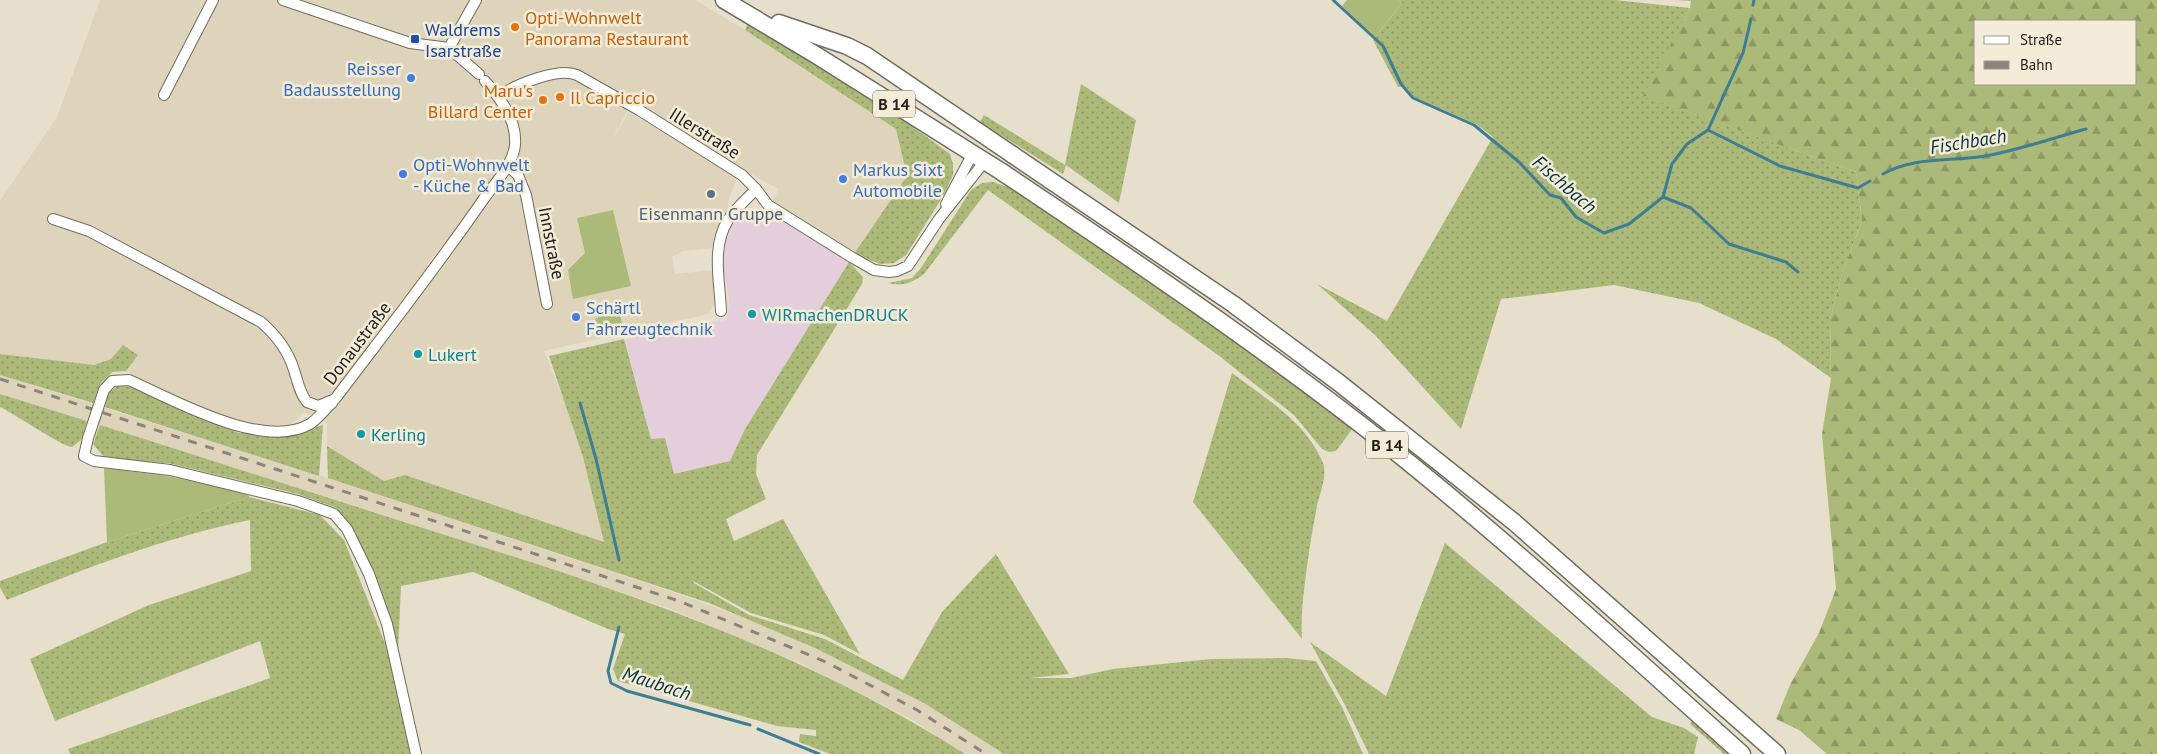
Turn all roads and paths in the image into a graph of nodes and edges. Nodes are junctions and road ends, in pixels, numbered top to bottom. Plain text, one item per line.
1 (213, 0) edge
2 (283, 0) edge
3 (476, 0) edge
4 (724, 0) edge
5 (741, 0) edge
6 (449, 48) junction
7 (164, 95) dead end
8 (499, 97) junction
9 (990, 139) junction
10 (979, 157) junction
11 (508, 165) junction
12 (756, 189) junction
13 (53, 219) dead end
14 (548, 304) dead end
15 (722, 311) dead end
16 (335, 400) junction
17 (416, 754) edge
18 (1742, 754) edge
19 (1777, 754) edge

1 - 7 street
2 - 6 street
3 - 6 street
4 - 10 main road, B 14
5 - 9 main road, B 14
6 - 8 street, Donaustraße
8 - 11 street, Donaustraße
8 - 12 street, Illerstraße
9 - 10 main road
9 - 19 main road, B 14
10 - 12 street, Illerstraße
10 - 18 main road, B 14
11 - 14 street, Innstraße
11 - 16 street, Donaustraße
12 - 15 street
13 - 16 street, Donaustraße
16 - 17 street, bridge

